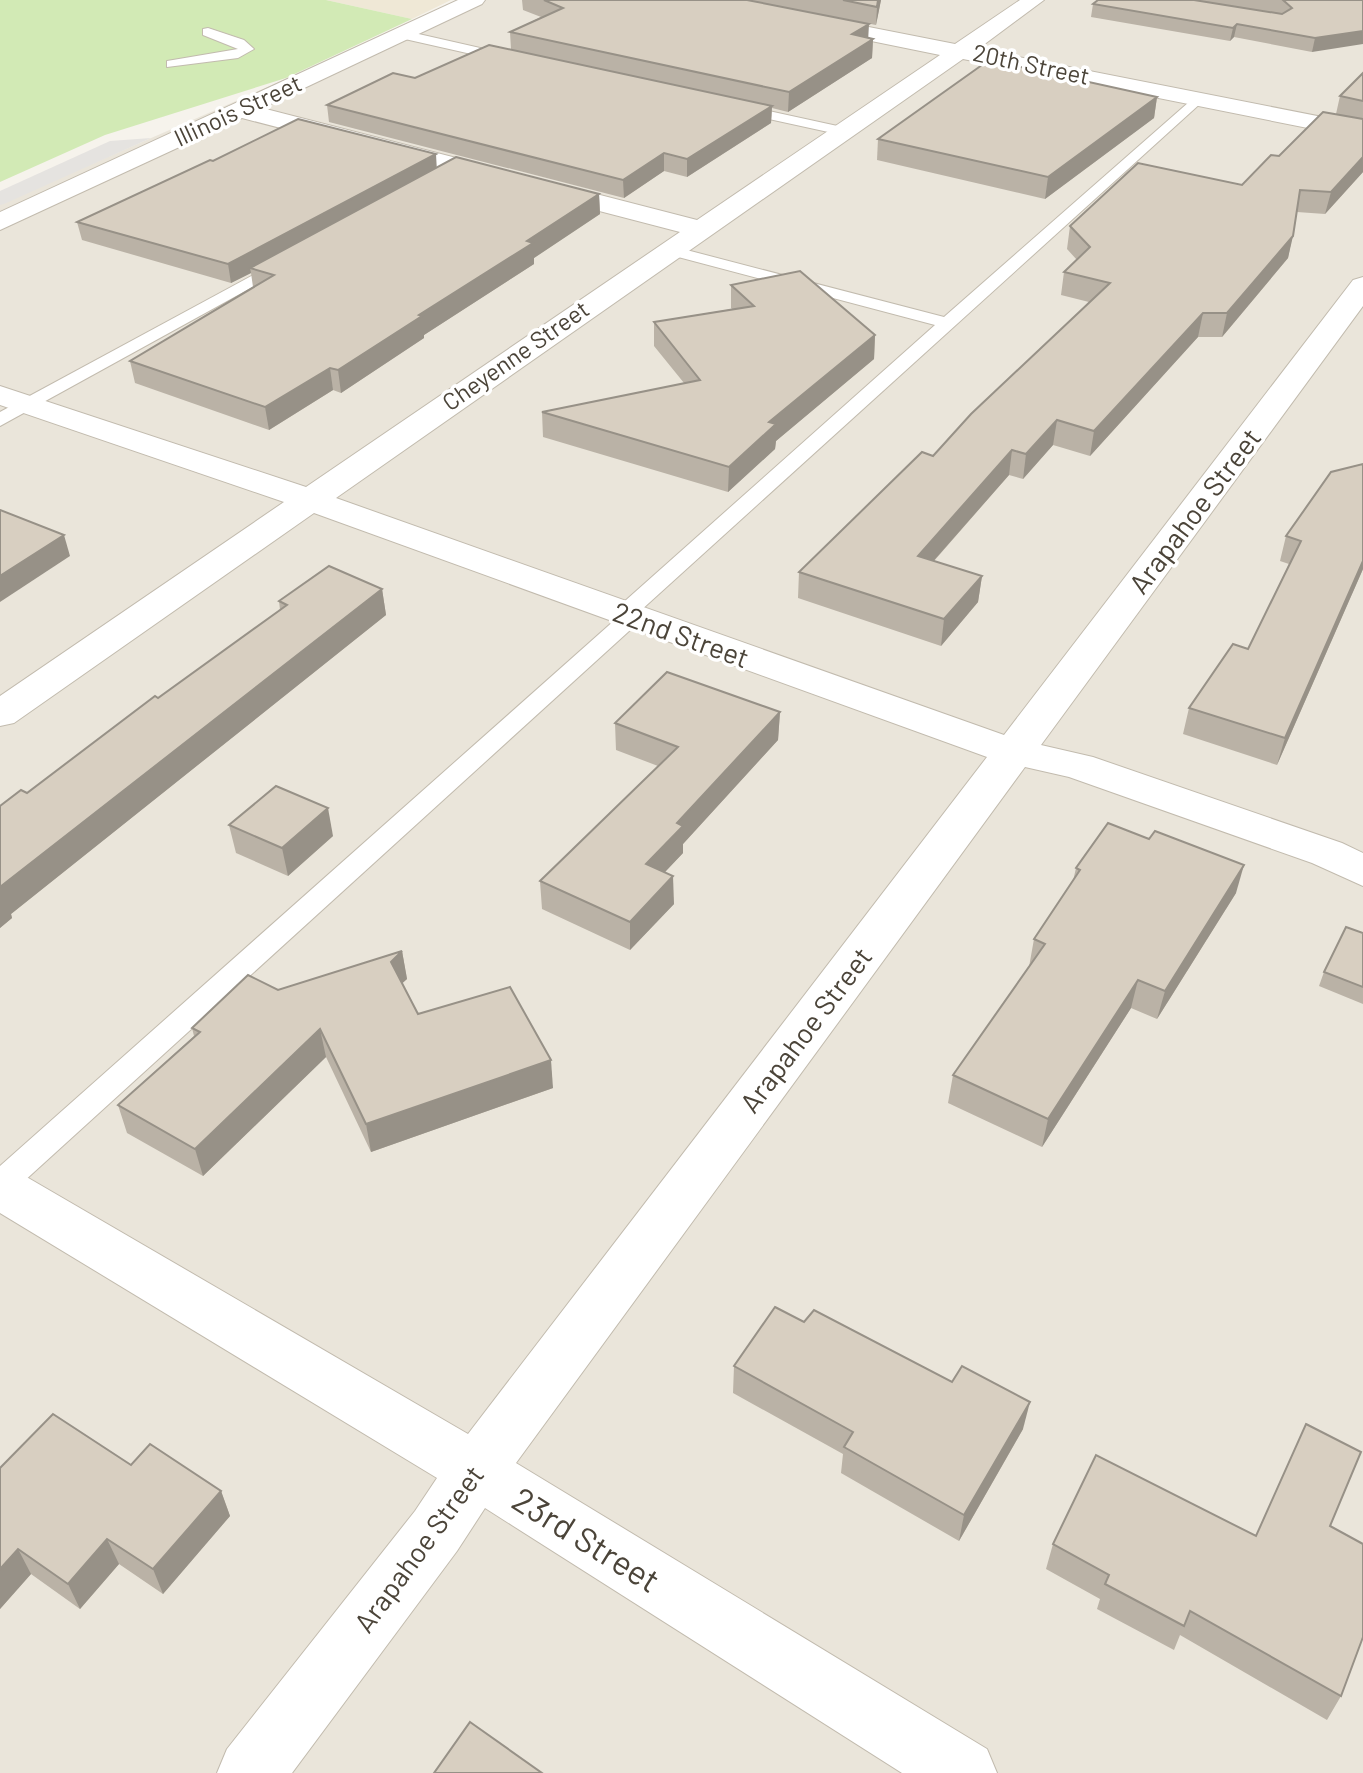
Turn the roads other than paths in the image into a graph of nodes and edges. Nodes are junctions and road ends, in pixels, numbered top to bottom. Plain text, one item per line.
1 (475, 0) edge
2 (699, 0) edge
3 (1034, 0) edge
4 (208, 32) dead end
5 (401, 34) junction
6 (961, 50) junction
7 (534, 63) edge
8 (172, 64) dead end
9 (1197, 99) junction
10 (720, 104) edge
11 (240, 110) junction
12 (842, 131) junction
13 (1363, 132) edge
14 (0, 222) edge
15 (700, 229) junction
16 (669, 250) junction
17 (293, 259) edge
18 (1363, 286) edge
19 (948, 323) junction
20 (9, 407) edge
21 (309, 500) junction
22 (628, 616) junction
23 (0, 714) edge
24 (1013, 752) junction
25 (1363, 871) edge
26 (0, 1185) edge
27 (476, 1470) junction
28 (251, 1773) edge
29 (963, 1773) edge

1 - 5 street, Illinois Street
2 - 6 street, 20th Street
3 - 6 street, Cheyenne Street
4 - 8 lane
5 - 7 lane
5 - 11 street, Illinois Street
6 - 9 street, 20th Street
6 - 12 street, Cheyenne Street
9 - 13 street, 20th Street
9 - 19 lane
10 - 12 lane
11 - 14 street, Illinois Street
11 - 15 street
12 - 15 street, Cheyenne Street
15 - 16 street, Cheyenne Street
16 - 19 lane
16 - 21 street, Cheyenne Street
17 - 20 lane
18 - 24 street, Arapahoe Street
19 - 22 lane
20 - 21 street, 22nd Street
21 - 22 street, 22nd Street
21 - 23 street, Cheyenne Street
22 - 24 street, 22nd Street
22 - 26 lane
24 - 25 street, 22nd Street
24 - 27 street, Arapahoe Street
26 - 27 street, 23rd Street
27 - 28 street, Arapahoe Street
27 - 29 street, 23rd Street

